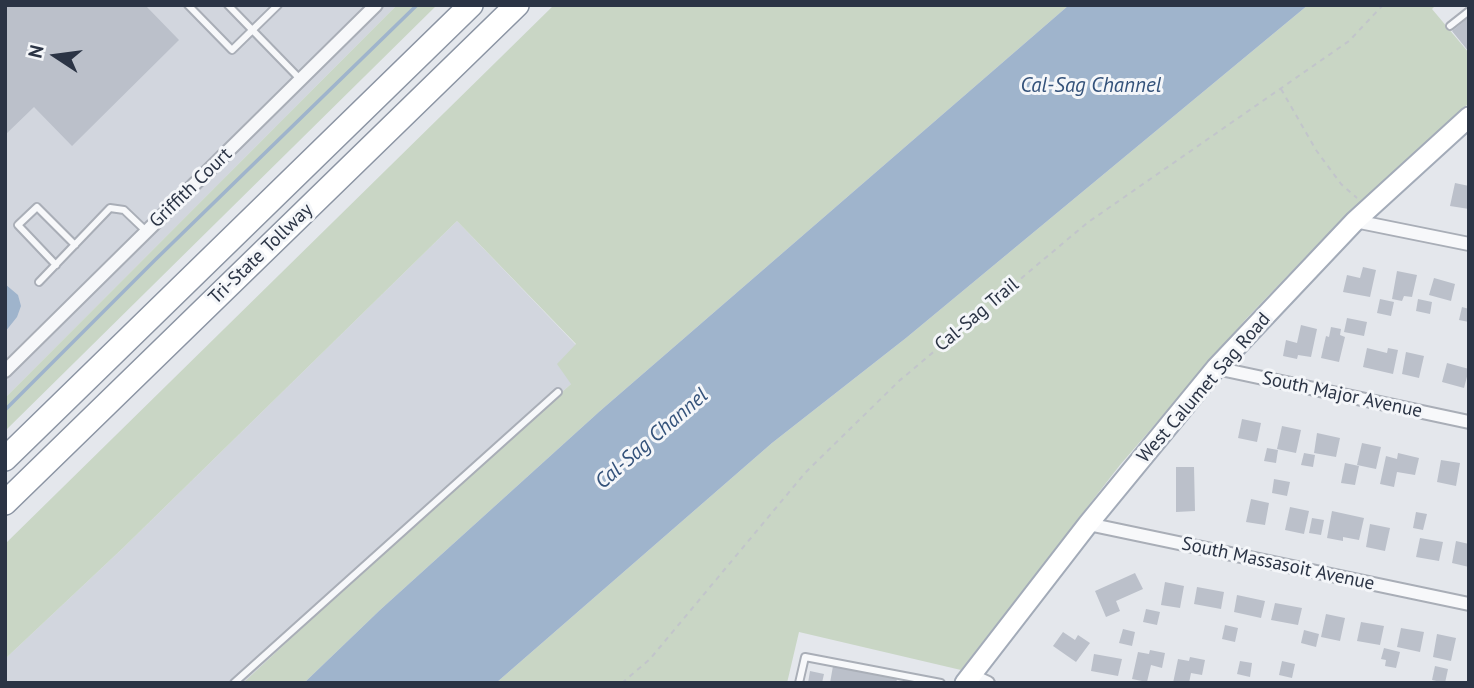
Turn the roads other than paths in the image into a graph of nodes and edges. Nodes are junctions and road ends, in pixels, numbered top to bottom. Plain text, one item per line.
1 (188, 5) edge
2 (228, 5) edge
3 (278, 5) edge
4 (376, 5) edge
5 (471, 5) edge
6 (517, 5) edge
7 (1469, 11) edge
8 (1450, 26) dead end
9 (253, 31) junction
10 (301, 80) junction
11 (1469, 117) edge
12 (1362, 215) junction
13 (146, 231) junction
14 (1469, 244) edge
15 (75, 245) junction
16 (56, 265) junction
17 (39, 282) dead end
18 (1216, 368) junction
19 (5, 370) edge
20 (558, 392) dead end
21 (1469, 422) edge
22 (5, 459) edge
23 (5, 503) edge
24 (1087, 524) junction
25 (1469, 604) edge
26 (975, 680) edge
27 (926, 681) edge
28 (234, 683) edge
29 (799, 683) edge
30 (941, 683) edge

1 - 9 lane
2 - 9 lane
3 - 9 lane
4 - 10 street, Griffith Court
5 - 22 highway, Tri-State Tollway
6 - 23 highway, Tri-State Tollway
7 - 8 lane
9 - 10 lane
10 - 13 street, Griffith Court
11 - 12 main road, West Calumet Sag Road
12 - 14 street
12 - 18 main road, West Calumet Sag Road
13 - 15 lane
13 - 19 street, Griffith Court
15 - 16 lane
15 - 16 lane
16 - 17 lane
18 - 21 street, South Major Avenue
18 - 24 main road, West Calumet Sag Road
20 - 28 lane
24 - 25 street, South Massasoit Avenue
24 - 26 main road, West Calumet Sag Road
27 - 29 lane
27 - 30 lane

